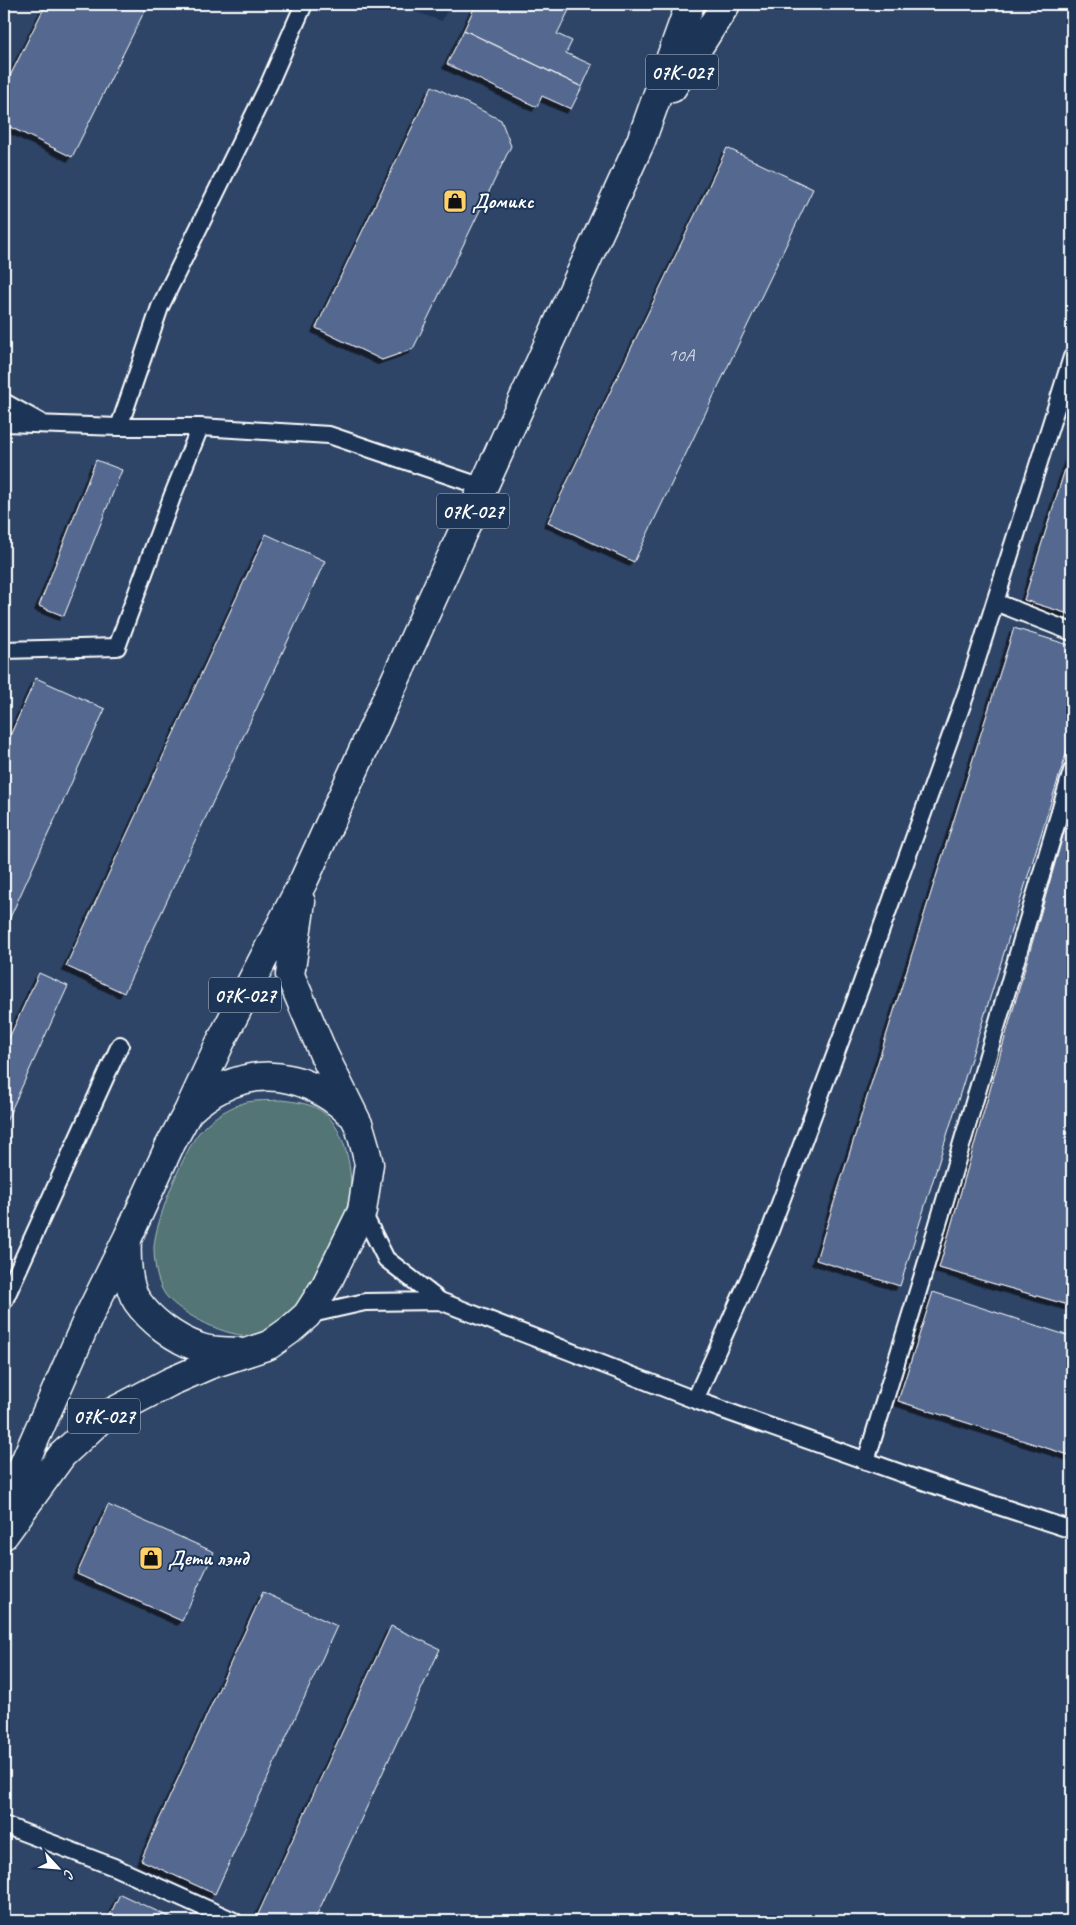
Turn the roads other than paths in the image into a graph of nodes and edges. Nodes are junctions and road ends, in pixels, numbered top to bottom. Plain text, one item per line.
1 (304, 4) edge
2 (690, 4) edge
3 (726, 4) edge
4 (641, 141) junction
5 (1072, 358) edge
6 (4, 402) edge
7 (4, 423) edge
8 (44, 425) junction
9 (119, 427) junction
10 (200, 427) junction
11 (483, 487) junction
12 (995, 602) junction
13 (1072, 632) edge
14 (4, 650) edge
15 (1072, 771) edge
16 (304, 880) junction
17 (120, 1045) dead end
18 (188, 1112) junction
19 (352, 1115) junction
20 (362, 1211) junction
21 (128, 1237) junction
22 (4, 1301) edge
23 (440, 1301) junction
24 (307, 1315) junction
25 (246, 1352) junction
26 (694, 1400) junction
27 (866, 1461) junction
28 (4, 1509) edge
29 (1072, 1530) edge
30 (4, 1535) edge
31 (4, 1825) edge
32 (234, 1921) edge

1 - 9 lane
2 - 4 main road, 07К-027
3 - 4 main road, 07К-027
4 - 11 main road, 07К-027
5 - 12 lane
6 - 8 lane
7 - 8 lane
8 - 9 lane
9 - 10 lane
10 - 11 lane
10 - 14 lane
11 - 16 main road, 07К-027
12 - 13 lane
12 - 26 lane
15 - 27 lane
16 - 18 main road, 07К-027
16 - 19 main road, 07К-027
17 - 22 lane
18 - 19 main road
18 - 21 main road, 07К-027
19 - 20 main road, 07К-027
20 - 23 lane
20 - 24 main road, 07К-027
21 - 25 main road
21 - 28 main road, 07К-027
23 - 24 lane
23 - 26 lane
24 - 25 main road, 07К-027
25 - 30 main road, 07К-027
26 - 27 lane
27 - 29 lane
31 - 32 lane

